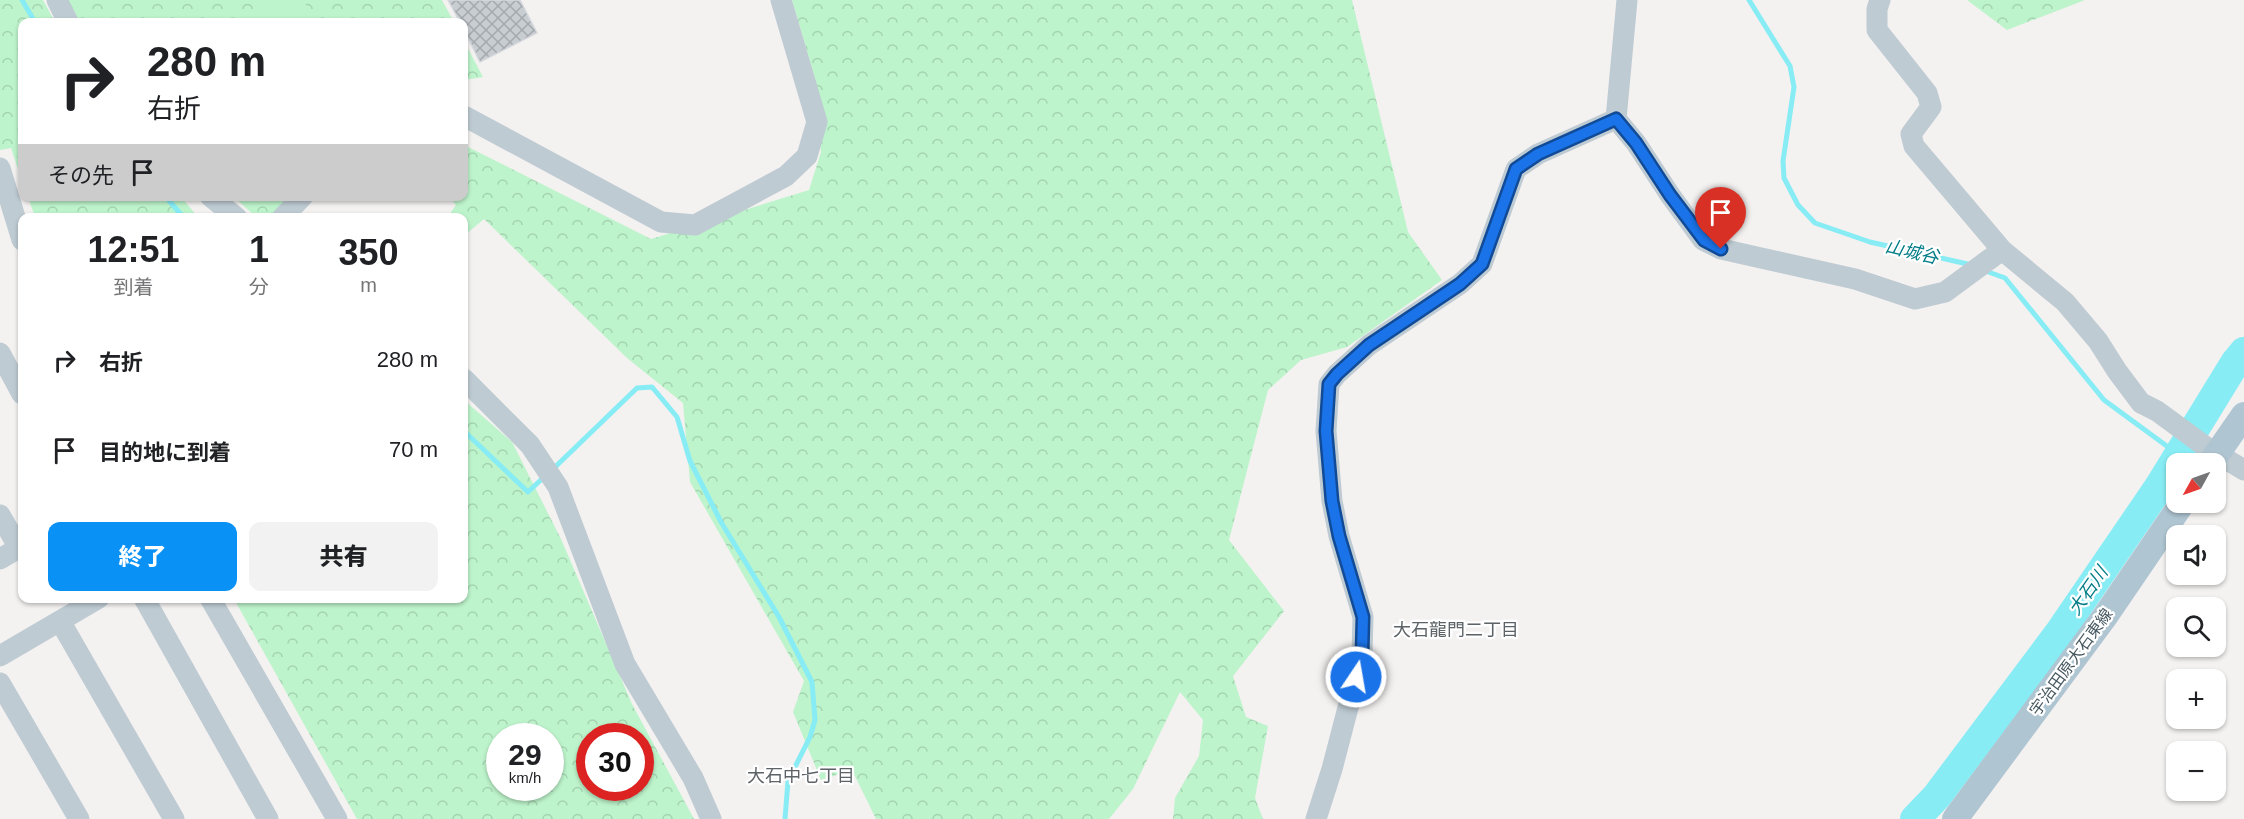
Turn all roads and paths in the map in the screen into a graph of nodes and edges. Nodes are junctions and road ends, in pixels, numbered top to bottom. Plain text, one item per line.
1 (57, 0) edge
2 (781, 0) edge
3 (1627, 0) edge
4 (1880, 0) edge
5 (66, 18) edge
6 (468, 118) edge
7 (1616, 119) junction
8 (0, 168) edge
9 (216, 201) edge
10 (298, 201) edge
11 (231, 213) edge
12 (287, 213) edge
13 (18, 227) edge
14 (2002, 250) junction
15 (0, 353) edge
16 (468, 383) edge
17 (18, 387) edge
18 (2244, 415) edge
19 (2209, 453) edge
20 (2213, 453) edge
21 (2226, 462) edge
22 (2244, 470) edge
23 (2176, 513) edge
24 (0, 515) edge
25 (18, 542) edge
26 (18, 549) edge
27 (0, 559) edge
28 (91, 603) edge
29 (147, 603) edge
30 (213, 603) edge
31 (60, 621) junction
32 (0, 656) edge
33 (0, 683) edge
34 (79, 819) edge
35 (174, 819) edge
36 (268, 819) edge
37 (337, 819) edge
38 (711, 819) edge
39 (1316, 819) edge
40 (1955, 819) edge

1 - 5 street
2 - 6 street
3 - 7 street
4 - 14 street
7 - 14 street
7 - 39 street
8 - 13 street
9 - 11 street
10 - 12 street
14 - 19 street
15 - 17 street
16 - 38 street
18 - 20 main road
21 - 22 street
23 - 40 main road, 宇治田原大石東線
24 - 25 street
26 - 27 street
28 - 31 street
29 - 36 street
30 - 37 street
31 - 32 street
31 - 35 street
33 - 34 street

